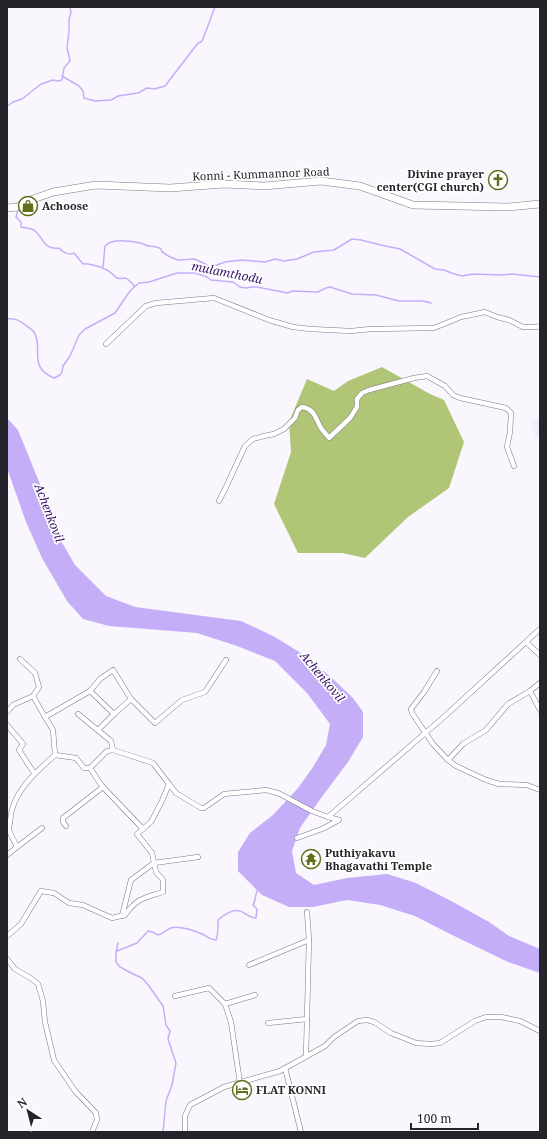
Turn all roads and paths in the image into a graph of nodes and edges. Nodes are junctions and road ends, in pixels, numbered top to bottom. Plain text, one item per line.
1 (540, 204) edge
2 (7, 208) edge
3 (540, 326) edge
4 (106, 344) dead end
5 (514, 466) dead end
6 (219, 500) dead end
7 (540, 629) edge
8 (526, 642) junction
9 (540, 656) edge
10 (20, 659) dead end
11 (226, 660) dead end
12 (437, 671) dead end
13 (540, 683) edge
14 (90, 691) junction
15 (530, 691) junction
16 (33, 696) junction
17 (131, 699) junction
18 (540, 710) edge
19 (7, 712) edge
20 (78, 714) dead end
21 (114, 714) junction
22 (45, 718) junction
23 (7, 725) edge
24 (98, 730) junction
25 (426, 733) junction
26 (113, 750) junction
27 (55, 755) junction
28 (448, 760) junction
29 (90, 768) junction
30 (34, 774) junction
31 (169, 784) junction
32 (102, 787) junction
33 (540, 790) edge
34 (328, 817) junction
35 (66, 826) dead end
36 (42, 828) dead end
37 (143, 829) junction
38 (297, 838) dead end
39 (17, 847) junction
40 (7, 855) edge
41 (198, 857) dead end
42 (154, 863) junction
43 (307, 912) dead end
44 (122, 916) junction
45 (7, 936) edge
46 (309, 940) junction
47 (7, 959) edge
48 (249, 965) dead end
49 (255, 995) dead end
50 (175, 996) dead end
51 (224, 1004) junction
52 (307, 1019) junction
53 (268, 1023) dead end
54 (540, 1031) edge
55 (306, 1056) junction
56 (285, 1068) junction
57 (240, 1083) junction
58 (92, 1132) edge
59 (185, 1132) edge
60 (301, 1132) edge

1 - 2 main road, Konni - Kummannor Road
3 - 4 street
5 - 6 street
7 - 8 street
8 - 9 street
8 - 25 street
10 - 16 street
11 - 17 street
12 - 25 street
13 - 15 street
14 - 17 street
14 - 21 street
14 - 22 street
15 - 18 street
15 - 28 street
16 - 19 street
16 - 22 street
17 - 21 street
20 - 24 street
21 - 24 street
22 - 27 street
23 - 30 street
24 - 26 street
25 - 28 street
25 - 34 street
26 - 29 street
26 - 31 street
27 - 29 street
27 - 30 street
28 - 33 street
29 - 32 street
30 - 39 street
31 - 34 street
31 - 37 street
32 - 35 street
32 - 37 street
34 - 38 street
36 - 39 street
37 - 42 street
39 - 40 street
41 - 42 street
42 - 44 street
42 - 44 street
43 - 46 street
44 - 45 street
46 - 48 street
46 - 52 street
47 - 58 street
49 - 51 street
50 - 51 street
51 - 57 street
52 - 53 street
52 - 55 street
54 - 55 street
55 - 56 street
56 - 57 street
56 - 60 street
57 - 59 street

